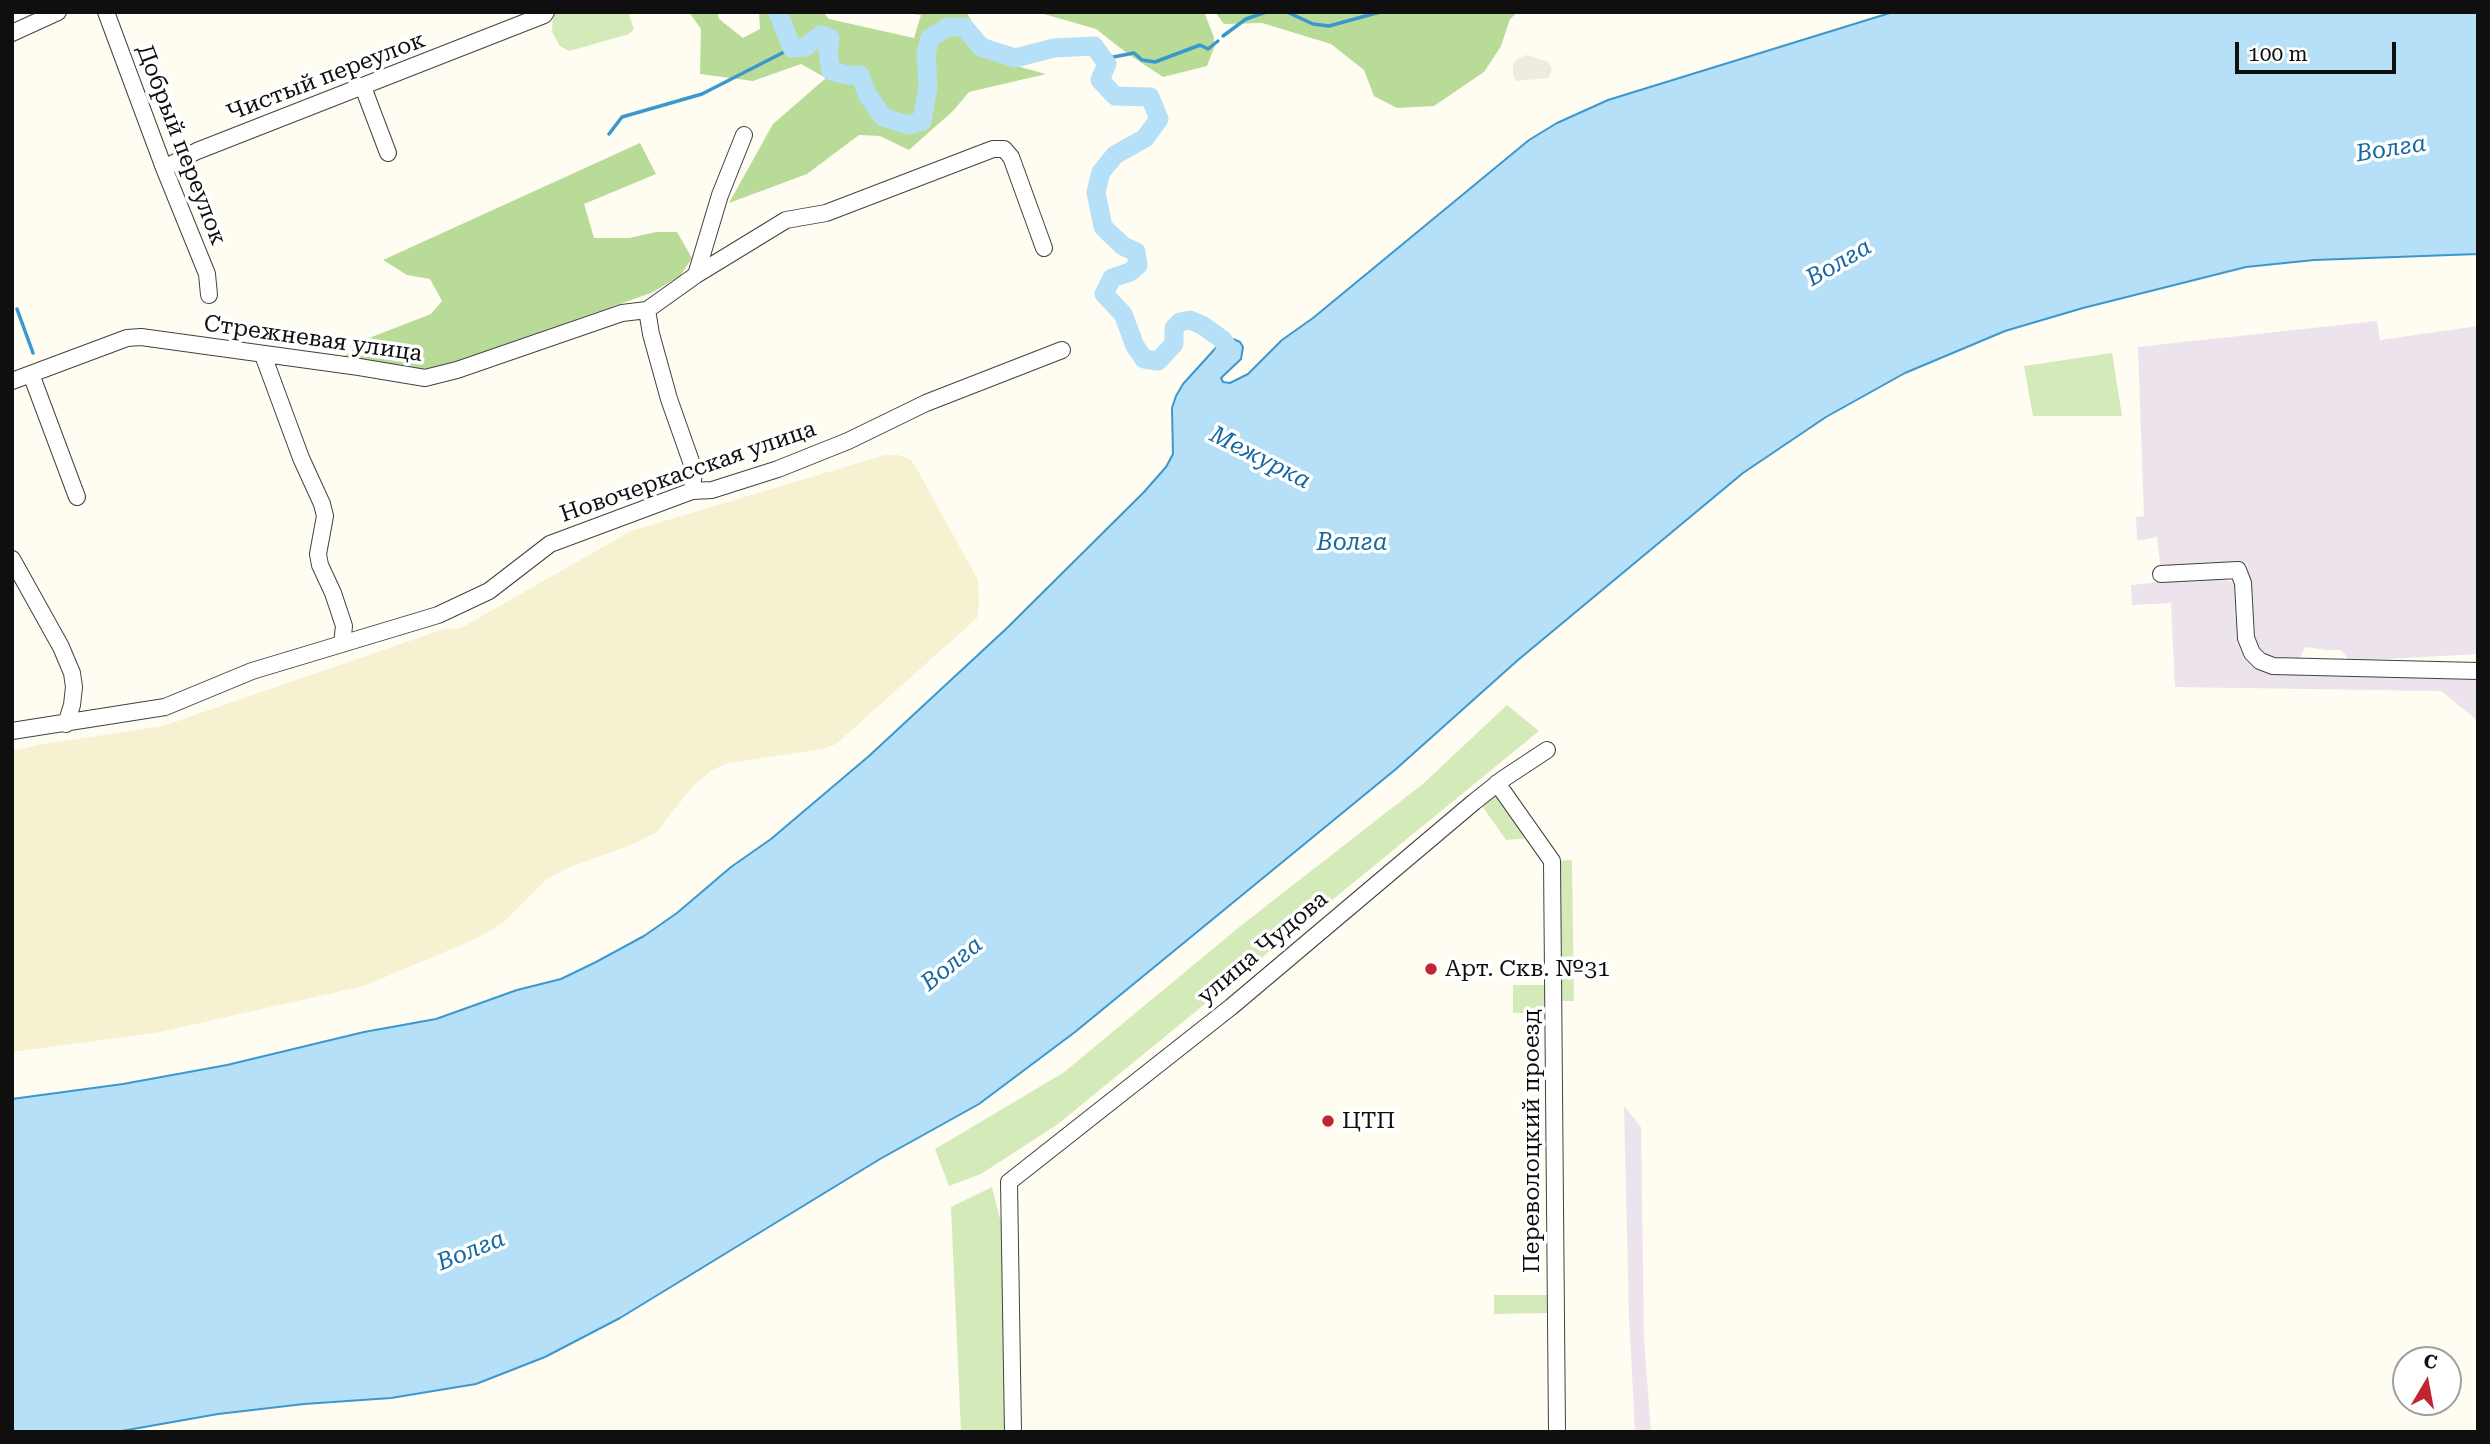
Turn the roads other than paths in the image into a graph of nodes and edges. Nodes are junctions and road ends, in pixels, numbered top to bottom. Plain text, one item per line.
1 (58, 12) edge
2 (106, 12) edge
3 (545, 14) edge
4 (12, 33) edge
5 (363, 87) junction
6 (744, 135) dead end
7 (388, 153) dead end
8 (164, 168) junction
9 (1044, 248) dead end
10 (696, 275) junction
11 (209, 295) dead end
12 (647, 310) junction
13 (1062, 350) dead end
14 (263, 355) junction
15 (31, 374) junction
16 (12, 380) edge
17 (692, 491) junction
18 (77, 497) dead end
19 (12, 559) edge
20 (2161, 574) dead end
21 (342, 644) junction
22 (2478, 671) edge
23 (66, 724) junction
24 (12, 731) edge
25 (1547, 750) dead end
26 (1497, 783) junction
27 (1013, 1432) edge
28 (1557, 1432) edge

1 - 4 street
2 - 8 street, Добрый переулок
3 - 5 street, Чистый переулок
5 - 7 street
5 - 8 street, Чистый переулок
6 - 10 street
8 - 11 street, Добрый переулок
9 - 10 street
10 - 12 street
12 - 14 street, Стрежневая улица
12 - 17 street
13 - 17 street, Новочеркасская улица
14 - 15 street, Стрежневая улица
14 - 21 street
15 - 16 street, Стрежневая улица
15 - 18 street
17 - 21 street, Новочеркасская улица
19 - 23 street
20 - 22 street
21 - 23 street, Новочеркасская улица
23 - 24 street, Новочеркасская улица
25 - 26 street, улица Чудова
26 - 27 street, улица Чудова
26 - 28 street, Переволоцкий проезд

